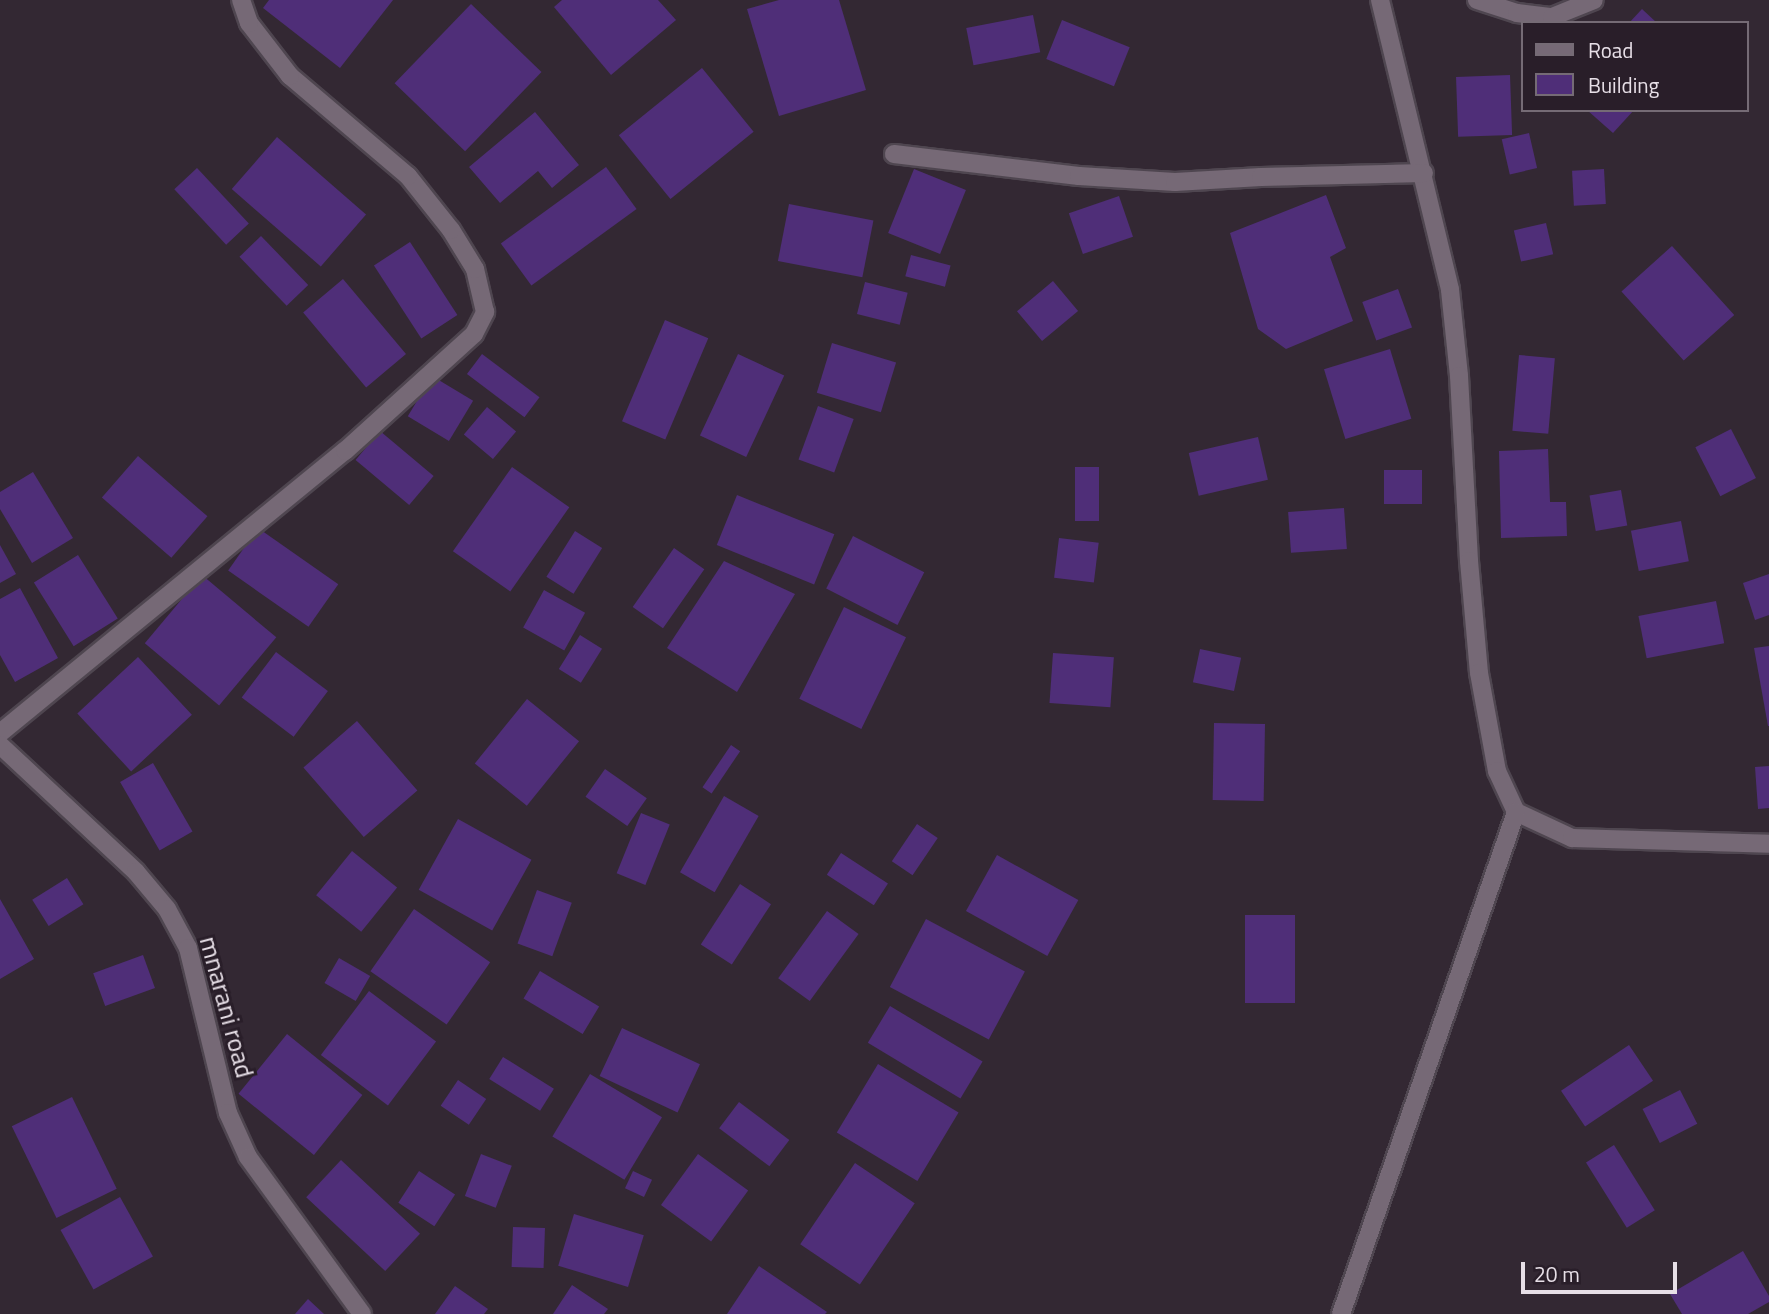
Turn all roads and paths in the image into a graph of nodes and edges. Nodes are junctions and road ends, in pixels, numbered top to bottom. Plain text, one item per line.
1 (241, 0) edge
2 (1380, 0) edge
3 (1477, 0) edge
4 (1594, 0) edge
5 (894, 154) dead end
6 (1423, 173) junction
7 (0, 733) edge
8 (0, 745) edge
9 (1516, 812) junction
10 (1769, 844) edge
11 (362, 1314) edge
12 (1341, 1314) edge

1 - 7 street
2 - 6 street
3 - 4 street
5 - 6 street
6 - 9 street
8 - 11 street, mnarani road
9 - 10 street
9 - 12 street

